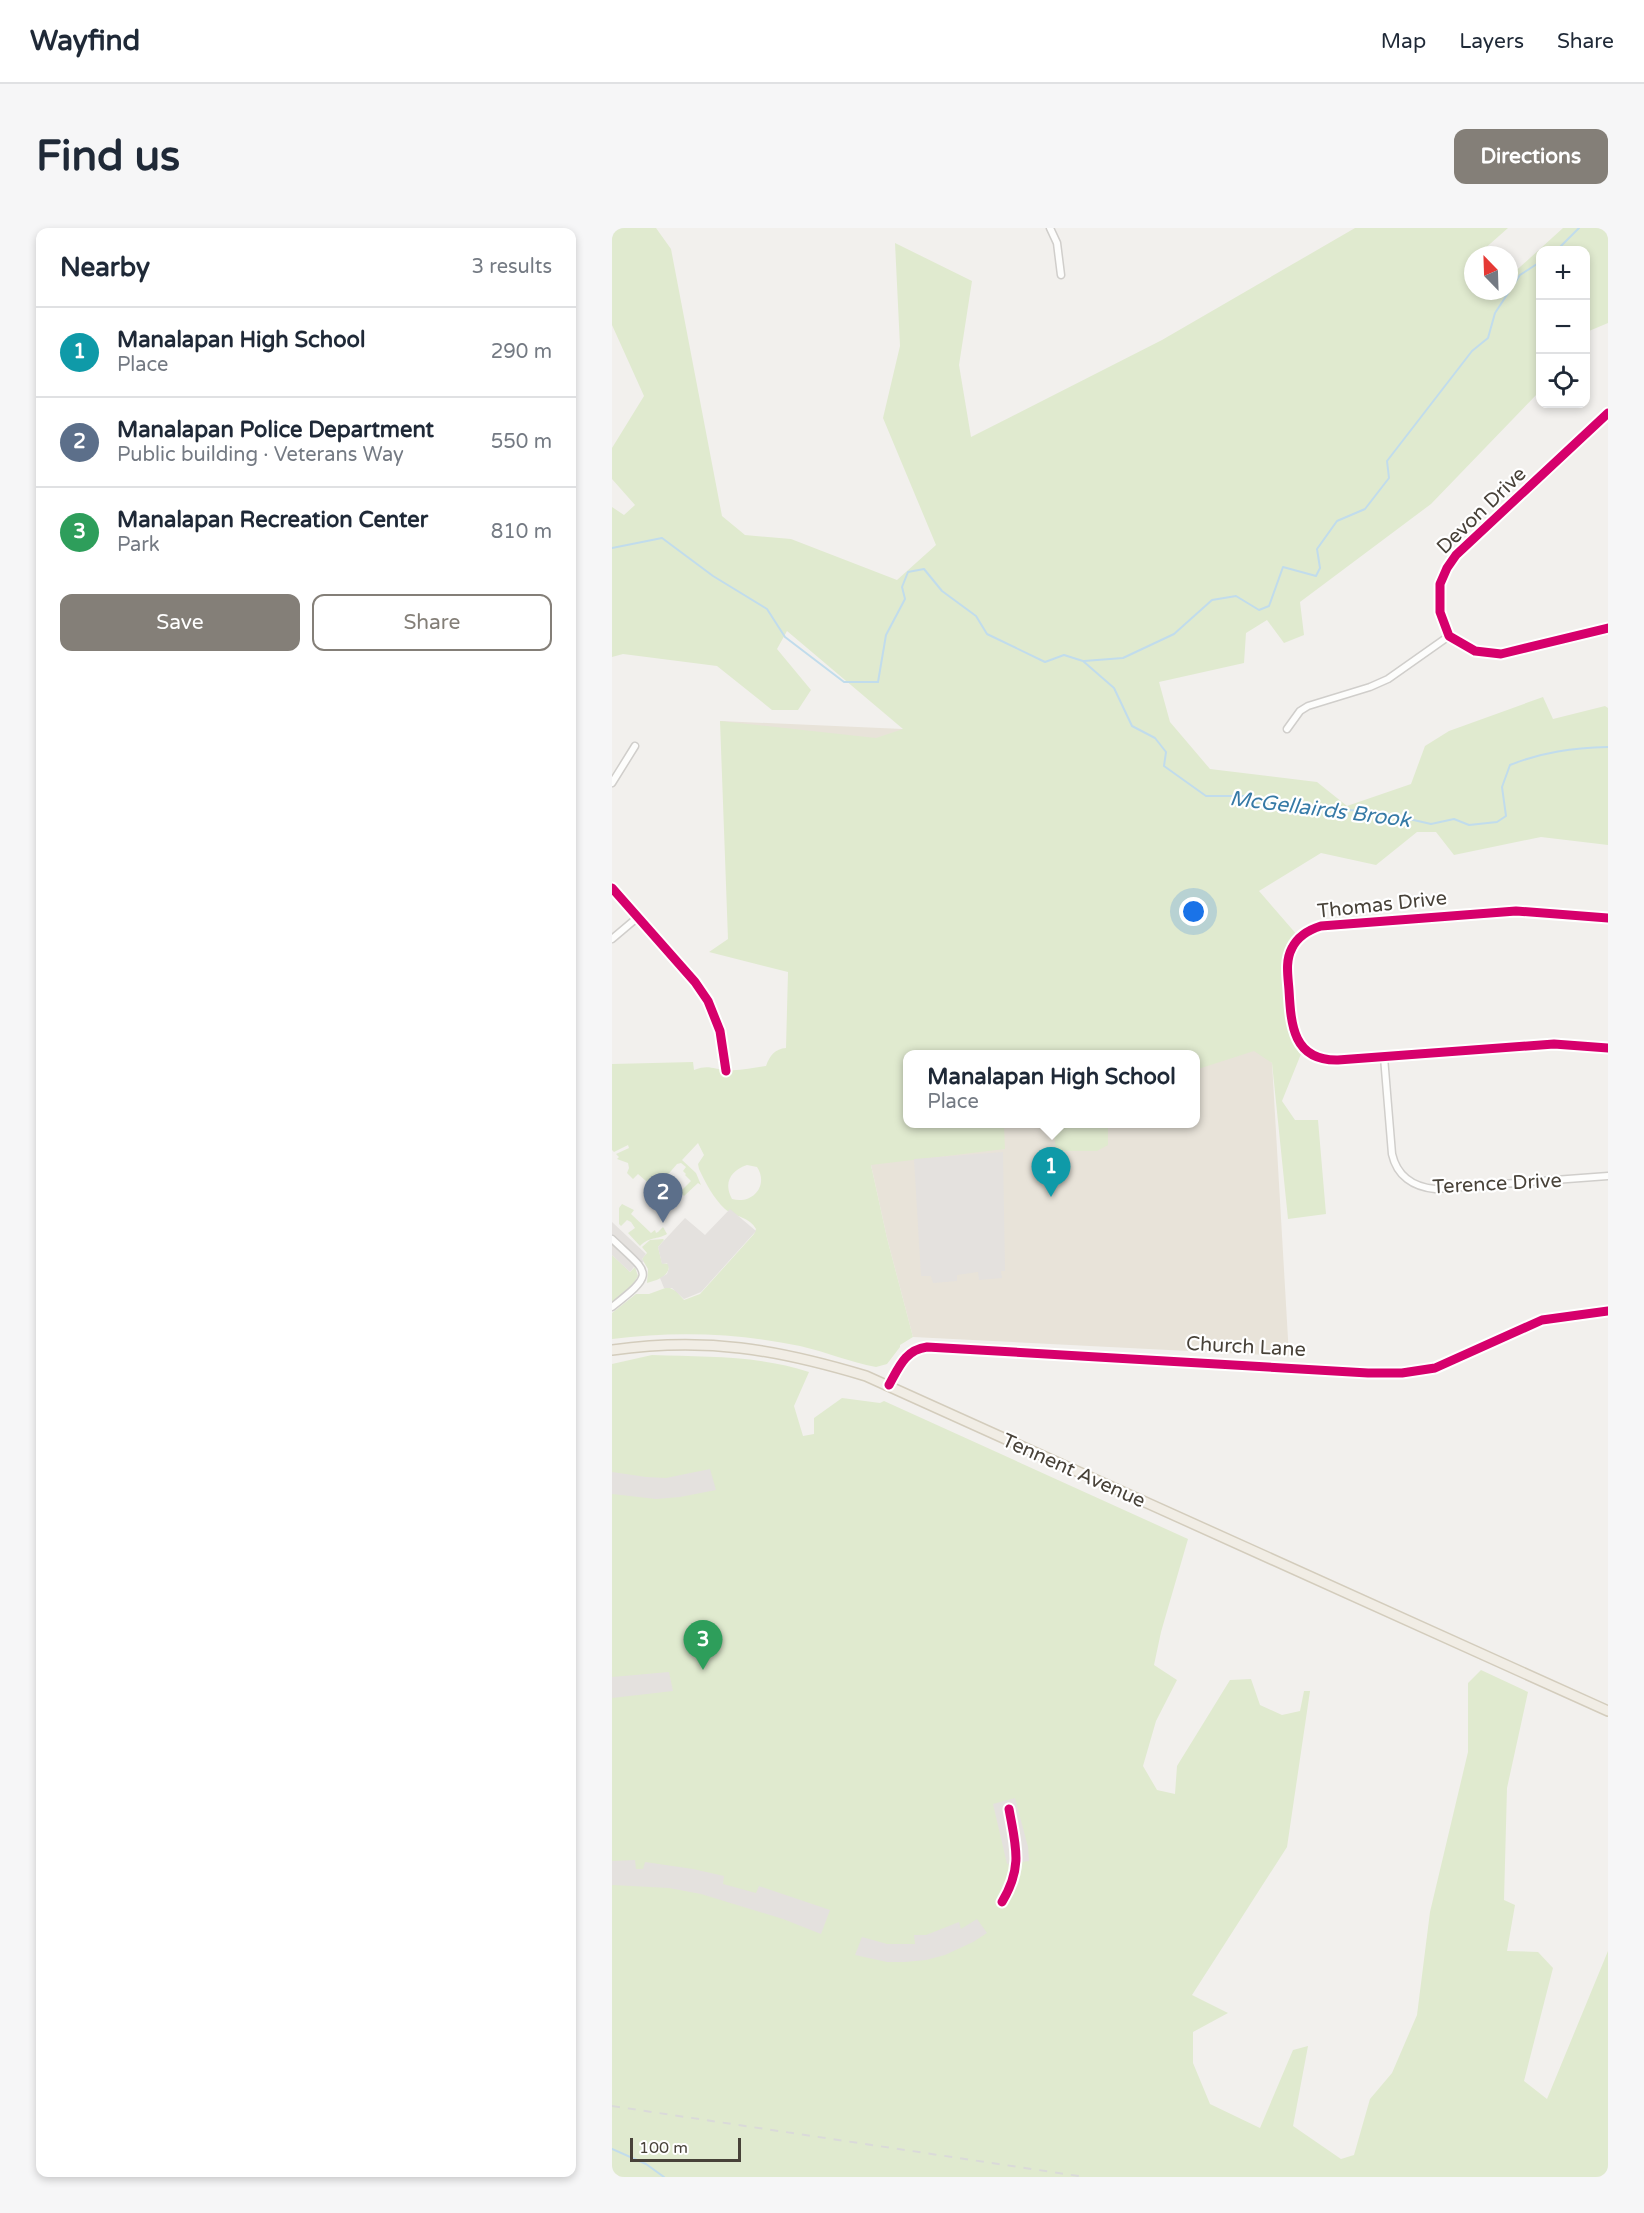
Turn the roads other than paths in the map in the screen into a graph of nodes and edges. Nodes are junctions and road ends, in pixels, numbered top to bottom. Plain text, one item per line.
1 (1050, 228) edge
2 (1061, 275) dead end
3 (1608, 413) edge
4 (1608, 628) edge
5 (1449, 636) junction
6 (1287, 729) dead end
7 (635, 746) dead end
8 (612, 783) edge
9 (612, 888) edge
10 (638, 917) junction
11 (1608, 918) edge
12 (612, 939) edge
13 (1608, 1048) edge
14 (1384, 1057) junction
15 (726, 1071) dead end
16 (1608, 1176) edge
17 (612, 1239) edge
18 (612, 1307) edge
19 (1608, 1311) edge
20 (612, 1350) edge
21 (889, 1385) junction
22 (1608, 1711) edge
23 (1009, 1809) dead end
24 (1002, 1902) dead end

1 - 2 street
3 - 5 street, Devon Drive
4 - 5 street
5 - 6 street
7 - 8 street
9 - 10 street
10 - 12 street
10 - 15 street
11 - 14 street, Thomas Drive
13 - 14 street, Thomas Drive
14 - 16 street, Terence Drive
17 - 18 street
19 - 21 street, Church Lane
20 - 21 main road, Tennent Avenue
21 - 22 main road, Tennent Avenue
23 - 24 street

